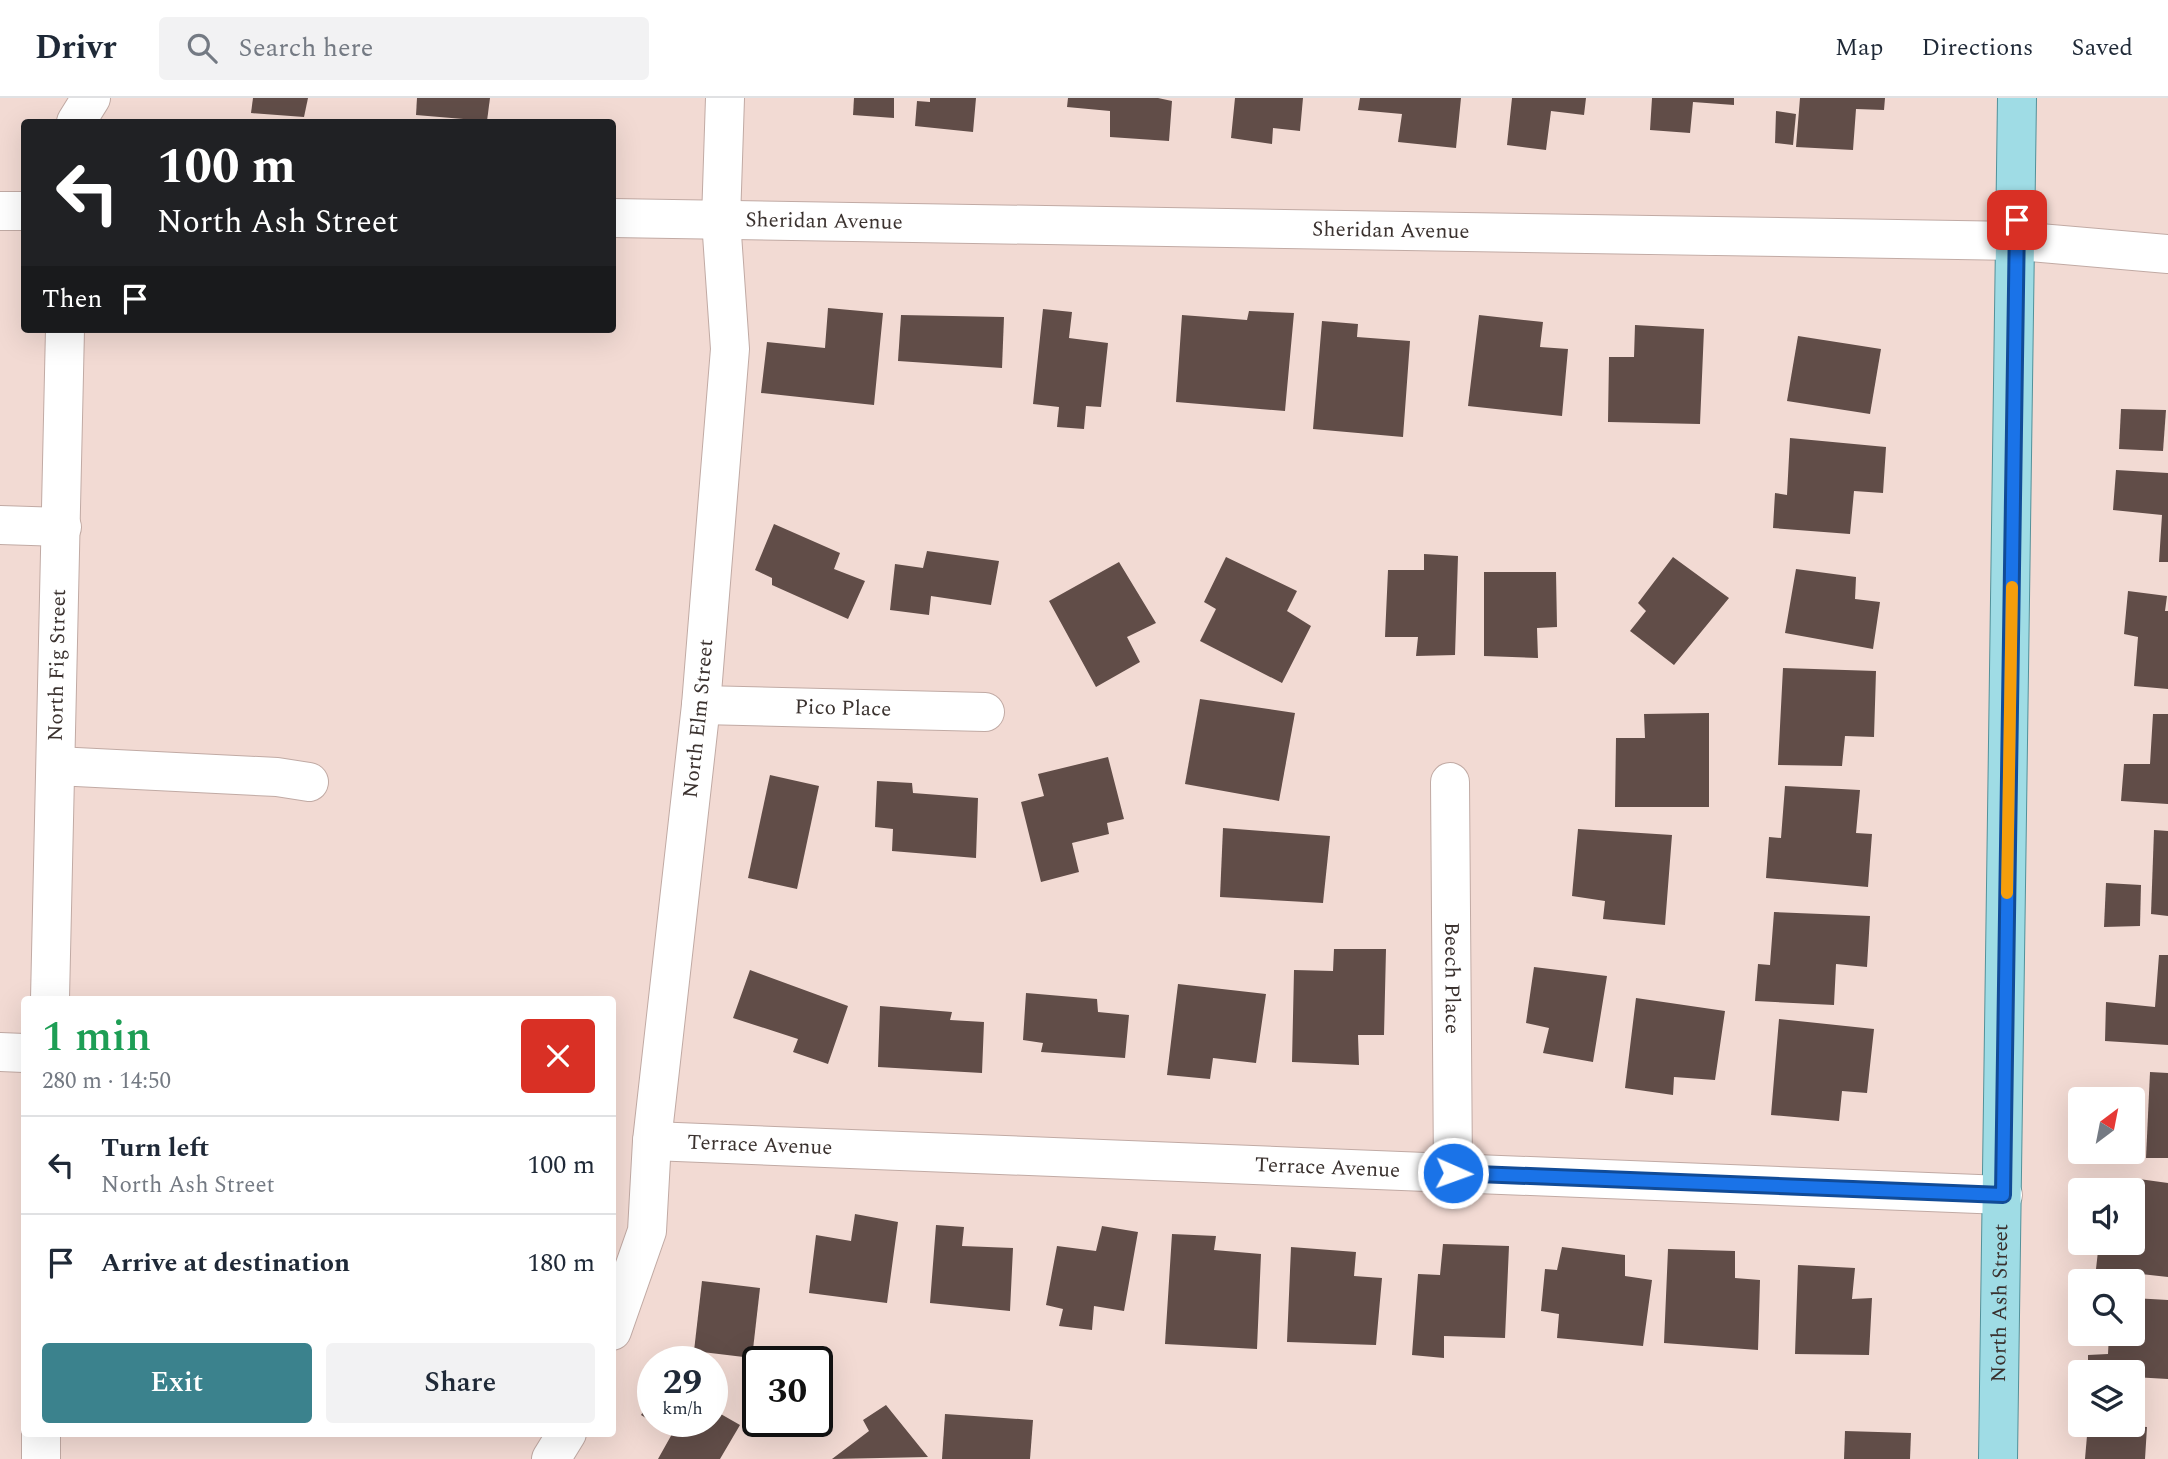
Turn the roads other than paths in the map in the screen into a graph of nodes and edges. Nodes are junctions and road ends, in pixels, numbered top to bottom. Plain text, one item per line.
1 (91, 98) edge
2 (725, 98) edge
3 (2017, 98) edge
4 (78, 119) edge
5 (616, 218) edge
6 (721, 220) junction
7 (2017, 241) junction
8 (2168, 254) edge
9 (65, 333) edge
10 (0, 525) edge
11 (62, 527) junction
12 (701, 705) junction
13 (985, 712) dead end
14 (55, 766) junction
15 (309, 782) dead end
16 (1450, 782) dead end
17 (50, 996) edge
18 (0, 1052) edge
19 (21, 1053) edge
20 (652, 1141) junction
21 (1453, 1173) junction
22 (2003, 1195) junction
23 (616, 1320) edge
24 (41, 1437) edge
25 (565, 1437) edge
26 (41, 1459) edge
27 (551, 1459) edge
28 (1998, 1459) edge

1 - 4 street
2 - 6 street, North Elm Street
3 - 7 main road, North Ash Street
5 - 6 street, Sheridan Avenue
6 - 7 street, Sheridan Avenue
6 - 12 street, North Elm Street
7 - 8 street, Sheridan Avenue
7 - 22 main road, North Ash Street
9 - 11 street, North Fig Street
10 - 11 street
11 - 14 street, North Fig Street
12 - 13 street, Pico Place
12 - 20 street, North Elm Street
14 - 15 street
14 - 17 street, North Fig Street
16 - 21 street, Beech Place
18 - 19 street
20 - 21 street, Terrace Avenue
20 - 23 street, North Elm Street
21 - 22 street, Terrace Avenue
22 - 28 main road, North Ash Street
24 - 26 street
25 - 27 street

